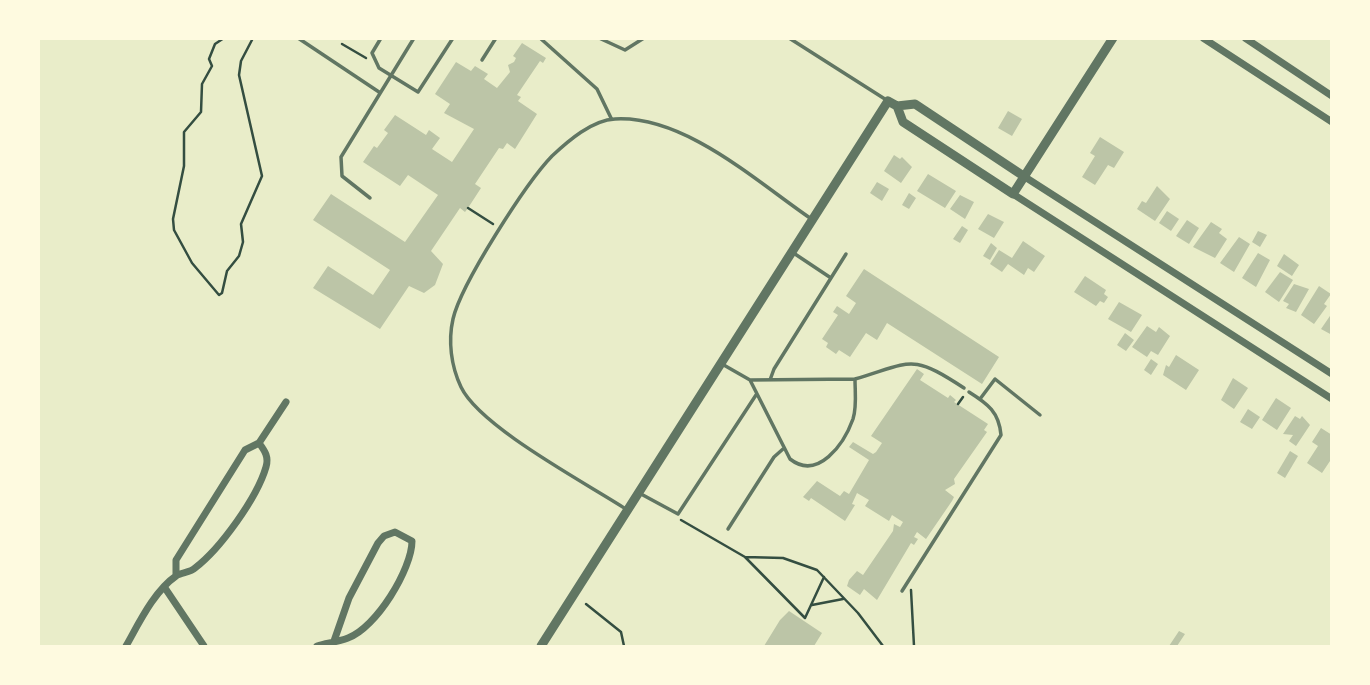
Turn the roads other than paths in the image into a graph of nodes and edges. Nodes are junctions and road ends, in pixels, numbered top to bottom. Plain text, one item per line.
1 (298, 38) edge
2 (381, 38) edge
3 (414, 38) edge
4 (453, 38) edge
5 (496, 38) edge
6 (540, 38) edge
7 (599, 38) edge
8 (644, 38) edge
9 (789, 38) edge
10 (1113, 38) edge
11 (1203, 38) edge
12 (1245, 38) edge
13 (482, 60) dead end
14 (389, 74) junction
15 (379, 92) junction
16 (1332, 96) edge
17 (893, 104) junction
18 (611, 118) junction
19 (1332, 122) edge
20 (1025, 177) junction
21 (1013, 194) junction
22 (370, 198) dead end
23 (812, 219) junction
24 (791, 251) junction
25 (846, 254) dead end
26 (831, 278) junction
27 (720, 363) junction
28 (1332, 374) edge
29 (855, 379) junction
30 (750, 380) junction
31 (770, 380) junction
32 (964, 388) dead end
33 (969, 392) dead end
34 (756, 394) junction
35 (980, 399) junction
36 (1332, 400) edge
37 (286, 402) dead end
38 (1040, 415) dead end
39 (259, 443) junction
40 (783, 449) junction
41 (639, 492) junction
42 (628, 510) junction
43 (728, 529) dead end
44 (176, 576) junction
45 (165, 588) junction
46 (902, 591) dead end
47 (334, 641) junction
48 (126, 646) edge
49 (204, 646) edge
50 (317, 646) edge
51 (541, 646) edge

1 - 15 lane
2 - 14 lane
3 - 14 lane
4 - 14 lane
5 - 13 lane
6 - 18 lane
7 - 8 lane
9 - 17 lane
10 - 20 street
11 - 19 street
12 - 16 street
14 - 15 lane
15 - 22 lane
17 - 20 street
17 - 21 street
17 - 23 street
18 - 23 lane
18 - 42 lane
20 - 21 street
20 - 28 street
21 - 36 street
23 - 24 street
24 - 26 lane
24 - 27 street
25 - 26 lane
26 - 31 lane
27 - 30 lane
27 - 41 street
29 - 31 lane
29 - 32 lane
29 - 40 lane
30 - 31 lane
30 - 34 lane
33 - 35 lane
34 - 40 lane
34 - 41 lane
35 - 38 lane
35 - 46 lane
37 - 39 street
39 - 44 street
39 - 44 street
40 - 43 lane
41 - 42 street
42 - 51 street
44 - 45 street
45 - 48 street
45 - 49 street
47 - 47 street
47 - 50 street

